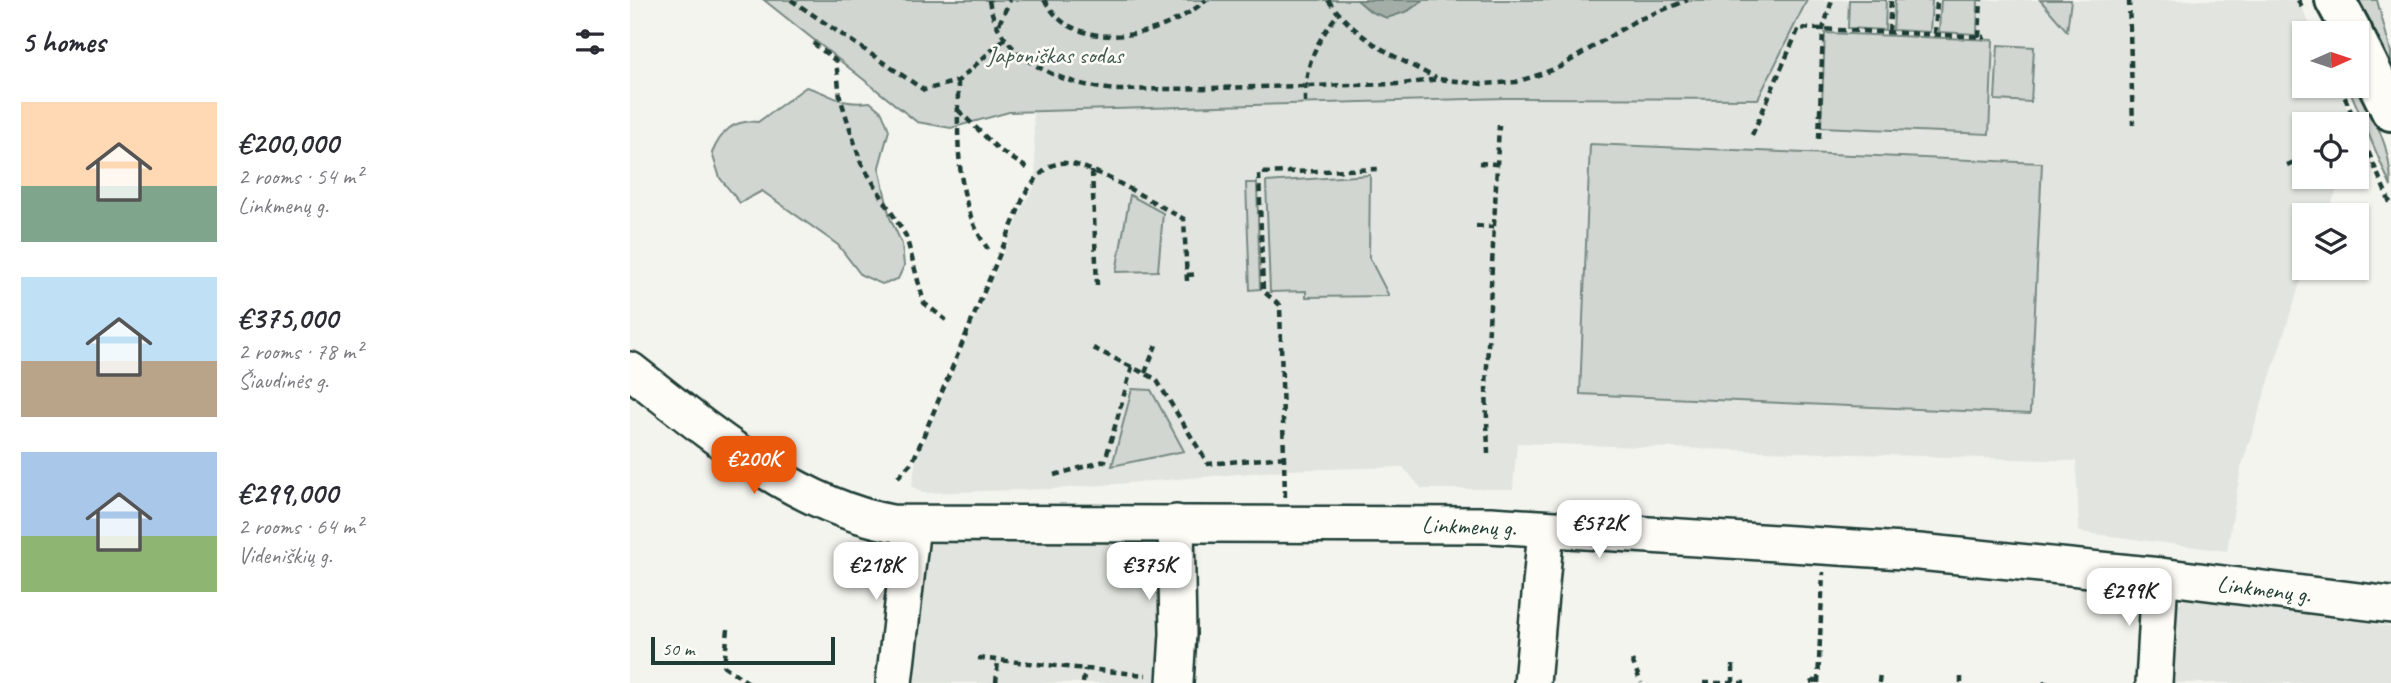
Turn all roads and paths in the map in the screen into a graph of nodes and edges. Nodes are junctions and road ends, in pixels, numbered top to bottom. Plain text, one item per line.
1 (791, 0) edge
2 (989, 0) edge
3 (1010, 0) edge
4 (1044, 0) edge
5 (1206, 0) edge
6 (1328, 0) edge
7 (1688, 0) edge
8 (1832, 0) edge
9 (1891, 0) edge
10 (1937, 0) edge
11 (1980, 0) edge
12 (2129, 0) edge
13 (2336, 0) edge
14 (1338, 14) junction
15 (2347, 21) edge
16 (998, 25) junction
17 (1823, 29) junction
18 (1889, 32) junction
19 (1935, 34) junction
20 (1005, 38) junction
21 (813, 43) dead end
22 (1438, 79) junction
23 (958, 81) junction
24 (1304, 86) junction
25 (2370, 94) edge
26 (2352, 98) edge
27 (1305, 102) dead end
28 (958, 110) junction
29 (2377, 122) edge
30 (1499, 125) dead end
31 (2133, 125) dead end
32 (1752, 135) dead end
33 (1819, 139) dead end
34 (1479, 163) dead end
35 (2292, 163) edge
36 (1497, 164) junction
37 (2287, 165) dead end
38 (1027, 168) dead end
39 (1380, 169) dead end
40 (1092, 170) junction
41 (2391, 205) edge
42 (1476, 226) dead end
43 (1494, 227) junction
44 (988, 248) dead end
45 (1199, 274) dead end
46 (1097, 285) dead end
47 (946, 320) dead end
48 (1156, 345) dead end
49 (1093, 348) dead end
50 (1132, 367) junction
51 (1145, 373) junction
52 (632, 375) edge
53 (1488, 454) dead end
54 (1285, 457) junction
55 (1054, 475) dead end
56 (898, 477) dead end
57 (1286, 501) dead end
58 (1175, 523) junction
59 (912, 525) junction
60 (1546, 529) junction
61 (1824, 545) junction
62 (2160, 576) junction
63 (2391, 605) edge
64 (728, 629) dead end
65 (1025, 654) dead end
66 (978, 658) dead end
67 (998, 660) junction
68 (1632, 660) dead end
69 (1025, 663) junction
70 (1733, 665) dead end
71 (1085, 668) junction
72 (1880, 673) dead end
73 (1175, 680) edge
74 (1733, 682) edge
75 (1817, 682) edge
76 (749, 683) edge
77 (894, 683) edge
78 (996, 683) edge
79 (1083, 683) edge
80 (1532, 683) edge
81 (1641, 683) edge
82 (1703, 683) edge
83 (1745, 683) edge
84 (1810, 683) edge
85 (1879, 683) edge
86 (2154, 683) edge

1 - 23 path
2 - 16 path
3 - 16 path
4 - 5 path
6 - 14 path
7 - 22 path
8 - 17 path
9 - 18 path
10 - 19 path
11 - 19 path
12 - 31 path
13 - 15 main road
14 - 22 path
14 - 24 path
16 - 20 path
17 - 18 path
17 - 32 path
17 - 33 path
18 - 19 path
20 - 23 path
20 - 24 path
21 - 47 path
22 - 24 path
23 - 28 path
24 - 27 path
25 - 29 main road
26 - 29 path
28 - 38 path
28 - 44 path
29 - 41 path
30 - 36 path
34 - 36 path
35 - 37 path
36 - 43 path
39 - 54 path
40 - 45 path
40 - 46 path
40 - 56 path
42 - 43 path
43 - 53 path
48 - 51 path
49 - 50 path
50 - 51 path
50 - 55 path
51 - 54 path
52 - 59 street, Linkmenų g.
54 - 57 path
58 - 59 street, Linkmenų g.
58 - 60 street, Linkmenų g.
58 - 73 street
59 - 77 street
60 - 61 street, Linkmenų g.
60 - 80 street
61 - 62 street, Linkmenų g.
61 - 75 path
62 - 63 street, Linkmenų g.
62 - 86 street
64 - 76 path
65 - 69 path
66 - 67 path
67 - 69 path
67 - 78 path
68 - 81 path
69 - 71 path
70 - 74 path
71 - 73 path
71 - 79 path
72 - 85 path
74 - 82 path
74 - 83 path
75 - 84 path

